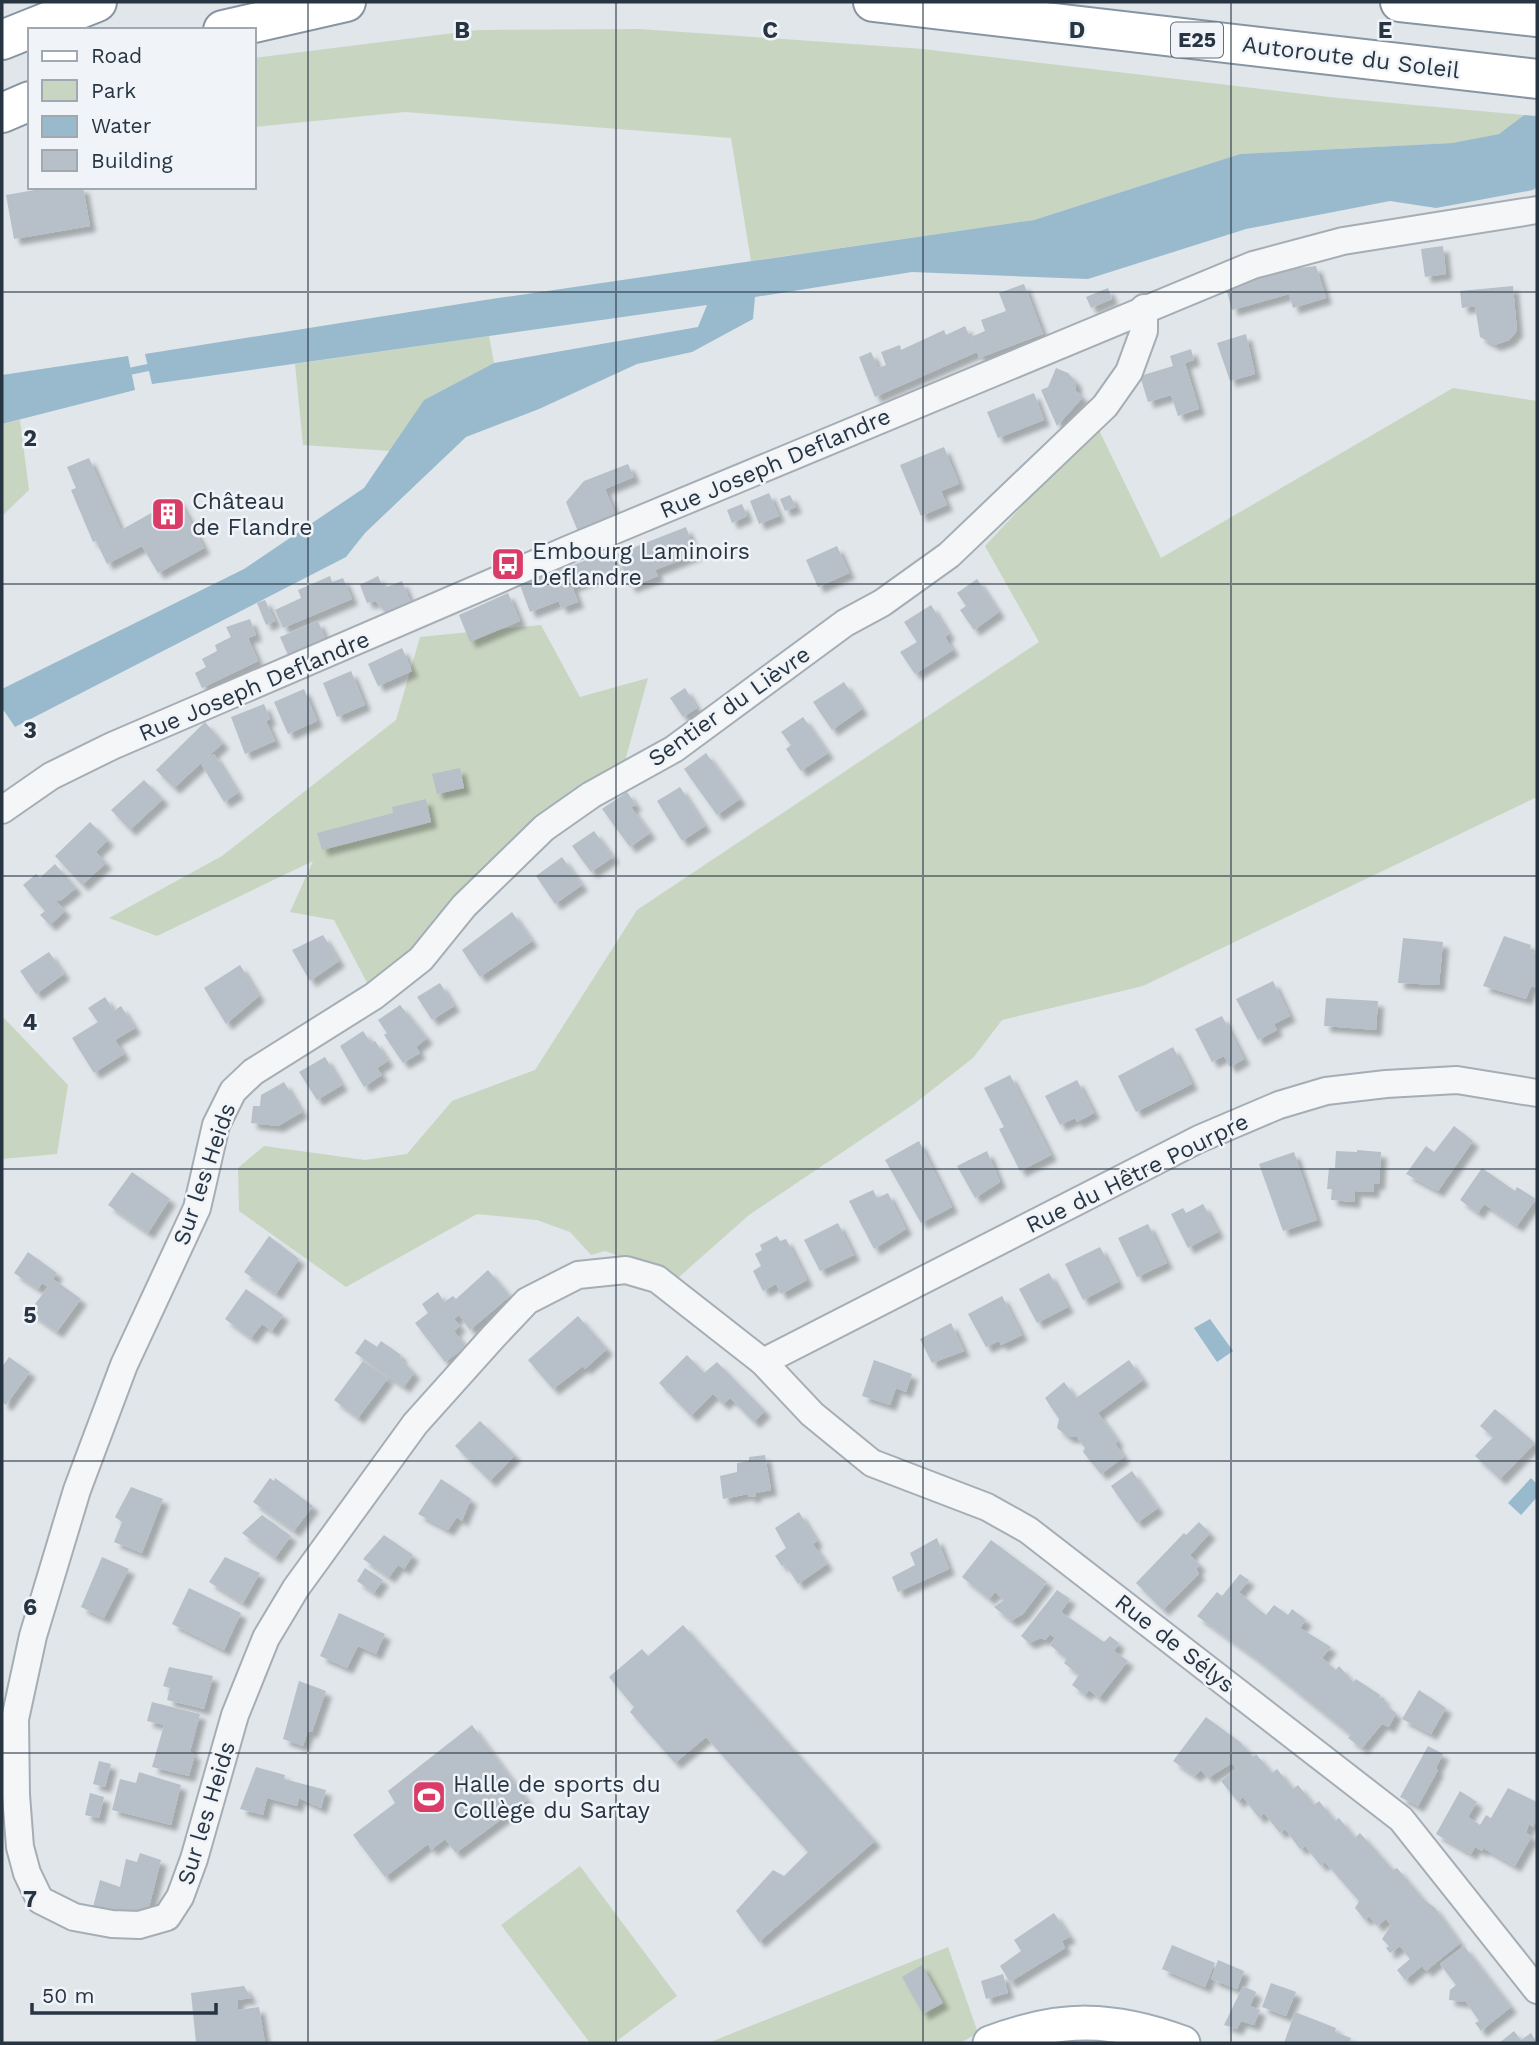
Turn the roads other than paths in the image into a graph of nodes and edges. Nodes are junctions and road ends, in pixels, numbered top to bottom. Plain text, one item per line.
1 (97, 2) edge
2 (346, 2) edge
3 (873, 2) edge
4 (1400, 2) edge
5 (1537, 17) edge
6 (32, 28) edge
7 (232, 28) edge
8 (28, 30) edge
9 (2, 40) edge
10 (1537, 79) edge
11 (28, 102) edge
12 (2, 114) edge
13 (1537, 210) edge
14 (1144, 308) junction
15 (2, 810) edge
16 (233, 1091) joint
17 (1537, 1093) edge
18 (763, 1362) junction
19 (1537, 1990) edge
20 (1045, 2035) edge
21 (990, 2043) edge
22 (1183, 2043) edge

1 - 6 highway
2 - 7 highway
3 - 10 highway, Autoroute du Soleil / E25
4 - 5 highway
8 - 9 highway
11 - 12 highway
13 - 14 street, Rue Joseph Deflandre
14 - 15 street, Rue Joseph Deflandre
14 - 16 street, Sentier du Lièvre
16 - 18 street, Sur les Heids
17 - 18 street, Rue du Hêtre Pourpre
18 - 19 street, Rue de Sélys
20 - 21 main road
20 - 22 main road

